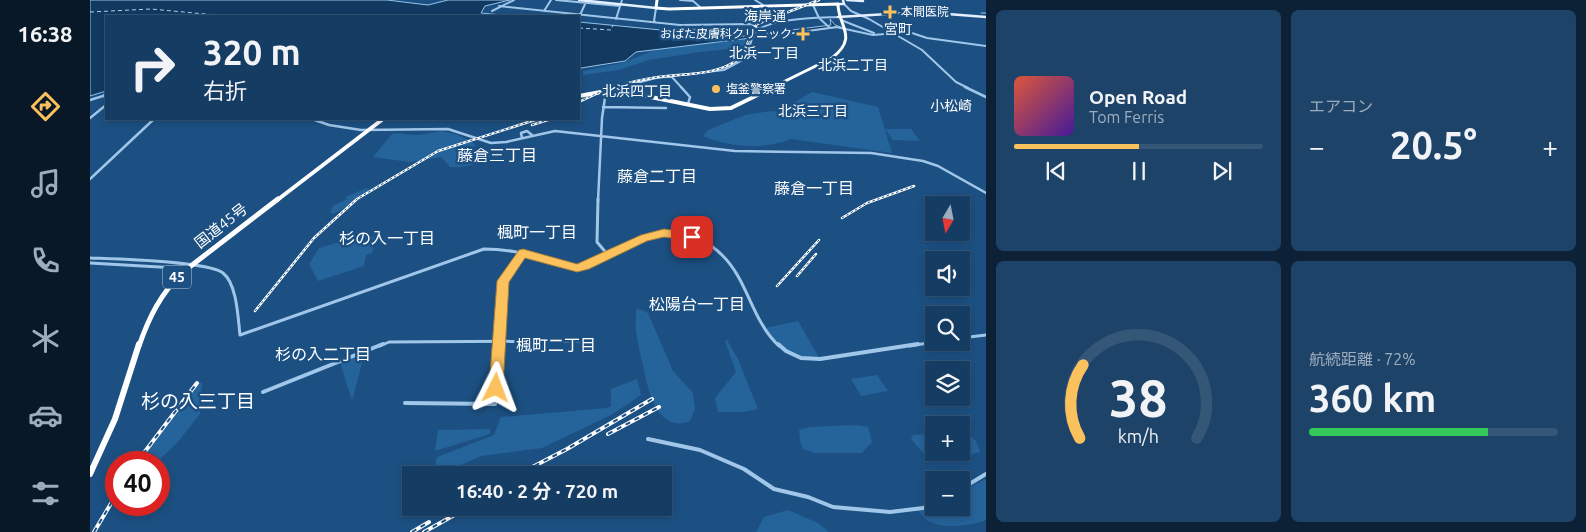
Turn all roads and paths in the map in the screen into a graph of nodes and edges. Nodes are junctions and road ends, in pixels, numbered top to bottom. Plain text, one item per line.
1 (514, 0) edge
2 (551, 0) edge
3 (556, 0) edge
4 (579, 0) edge
5 (622, 0) edge
6 (658, 0) edge
7 (680, 0) edge
8 (692, 0) edge
9 (754, 0) edge
10 (848, 0) edge
11 (586, 1) edge
12 (863, 1) edge
13 (838, 2) edge
14 (843, 2) edge
15 (621, 5) junction
16 (763, 5) junction
17 (813, 5) junction
18 (499, 6) junction
19 (656, 8) junction
20 (701, 8) junction
21 (492, 11) dead end
22 (544, 11) junction
23 (580, 15) junction
24 (861, 16) junction
25 (986, 17) edge
26 (818, 18) junction
27 (839, 18) junction
28 (616, 19) junction
29 (660, 23) junction
30 (829, 27) junction
31 (846, 28) junction
32 (762, 29) junction
33 (894, 33) junction
34 (876, 35) junction
35 (986, 46) edge
36 (670, 76) junction
37 (606, 92) junction
38 (105, 95) edge
39 (580, 96) edge
40 (986, 97) edge
41 (90, 100) edge
42 (105, 104) edge
43 (688, 104) junction
44 (603, 107) junction
45 (666, 108) dead end
46 (90, 116) edge
47 (153, 120) edge
48 (315, 120) edge
49 (381, 120) edge
50 (364, 131) junction
51 (533, 135) junction
52 (601, 136) junction
53 (522, 138) junction
54 (90, 179) edge
55 (986, 193) edge
56 (523, 253) junction
57 (608, 255) junction
58 (90, 258) edge
59 (90, 263) edge
60 (190, 266) junction
61 (986, 334) edge
62 (970, 337) edge
63 (498, 341) junction
64 (582, 341) dead end
65 (925, 343) edge
66 (263, 392) dead end
67 (405, 403) dead end
68 (648, 439) dead end
69 (90, 474) edge
70 (986, 474) edge
71 (970, 484) edge
72 (925, 507) edge

1 - 18 street
2 - 22 street
3 - 11 street
4 - 11 main road
5 - 15 street
6 - 19 highway
7 - 8 street
8 - 20 street
9 - 16 street
10 - 12 main road
11 - 15 main road
11 - 23 street
13 - 14 main road
13 - 17 highway
13 - 27 highway
14 - 24 street
15 - 19 main road
15 - 28 street
16 - 17 highway
16 - 20 highway
17 - 26 street
18 - 21 street
18 - 22 street
19 - 20 highway
19 - 29 street
22 - 23 street
23 - 28 street
24 - 25 main road
24 - 27 main road
24 - 33 street
26 - 27 street
26 - 30 street
26 - 32 street
27 - 31 highway
27 - 34 street
28 - 29 street
29 - 32 street
30 - 31 street
30 - 32 street
31 - 34 street
31 - 43 highway
32 - 36 street
33 - 34 street
33 - 35 street
33 - 40 street
36 - 37 street
36 - 43 street
37 - 39 highway
37 - 43 highway
37 - 44 street
38 - 41 street
42 - 46 street
44 - 45 street
44 - 52 street
47 - 54 street
48 - 50 street
49 - 50 highway, 国道45号 / 45
50 - 53 street
50 - 60 highway, 国道45号 / 45
51 - 52 street
51 - 53 street
51 - 53 street
52 - 55 street
52 - 57 street
56 - 57 street
56 - 60 street
56 - 63 street
57 - 65 street
58 - 60 street
59 - 60 street
60 - 69 highway, 国道45号 / 45
61 - 62 street
63 - 64 street
63 - 66 street
63 - 67 street
68 - 72 street
70 - 71 street

